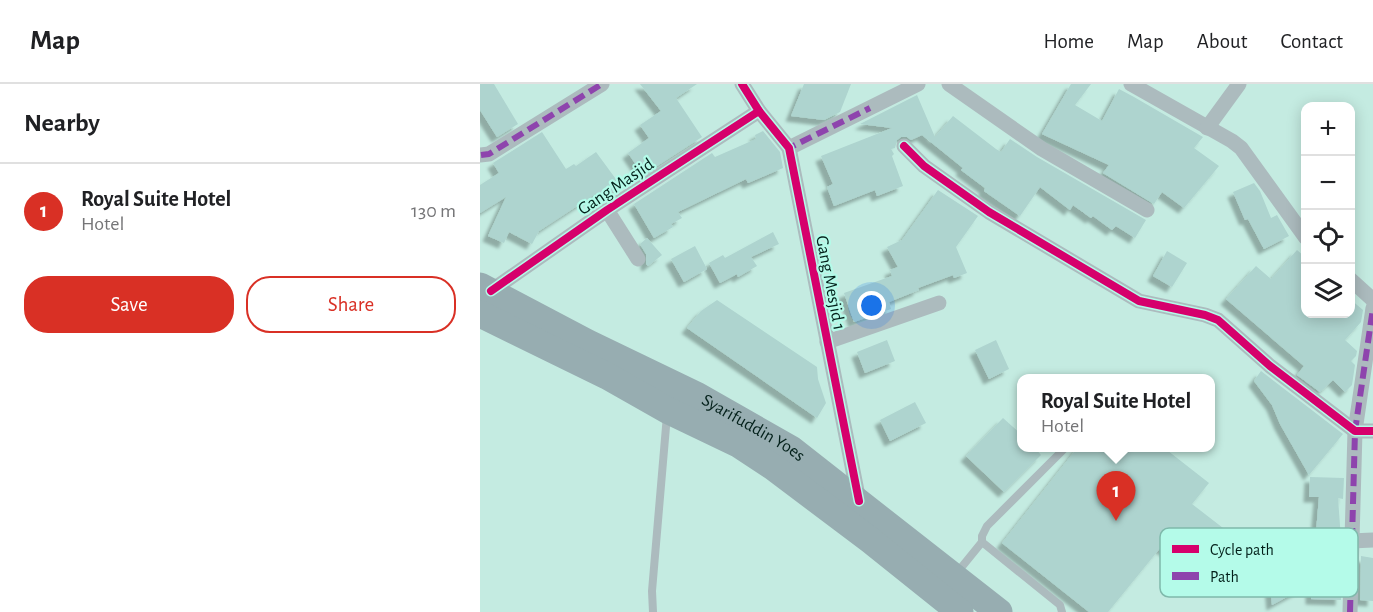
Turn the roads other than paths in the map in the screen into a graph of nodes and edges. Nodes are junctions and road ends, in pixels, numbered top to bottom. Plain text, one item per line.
1 (602, 84) edge
2 (742, 84) edge
3 (918, 84) edge
4 (949, 84) edge
5 (1131, 84) edge
6 (1239, 84) edge
7 (759, 111) junction
8 (1207, 128) junction
9 (904, 146) dead end
10 (789, 148) junction
11 (480, 155) edge
12 (607, 210) junction
13 (1147, 210) dead end
14 (1301, 232) edge
15 (638, 259) dead end
16 (1355, 284) edge
17 (484, 297) edge
18 (1373, 300) edge
19 (939, 303) dead end
20 (1373, 308) edge
21 (826, 342) junction
22 (667, 410) junction
23 (1355, 431) junction
24 (1373, 432) edge
25 (1060, 452) edge
26 (859, 501) junction
27 (1351, 528) edge
28 (1373, 540) edge
29 (1358, 541) edge
30 (982, 542) junction
31 (950, 591) edge
32 (1350, 597) edge
33 (653, 612) edge
34 (999, 612) edge
35 (1062, 612) edge
36 (1350, 612) edge

1 - 11 street
2 - 7 street, Gang Mesjid 1
3 - 10 street
4 - 13 street
5 - 8 street
6 - 8 street
7 - 10 street, Gang Mesjid 1
7 - 12 street, Gang Masjid
8 - 14 street
9 - 23 street
10 - 21 street, Gang Mesjid 1
12 - 15 street
12 - 17 street, Gang Masjid
16 - 18 street
17 - 22 highway
17 - 26 highway, Syarifuddin Yoes
19 - 21 street
20 - 23 street
21 - 26 street, Gang Mesjid 1
22 - 31 highway
22 - 33 lane
23 - 24 street
23 - 27 street
25 - 30 lane
26 - 31 highway, Syarifuddin Yoes
28 - 29 street
30 - 31 lane
30 - 35 lane
31 - 34 highway, Syarifuddin Yoes
32 - 36 street

